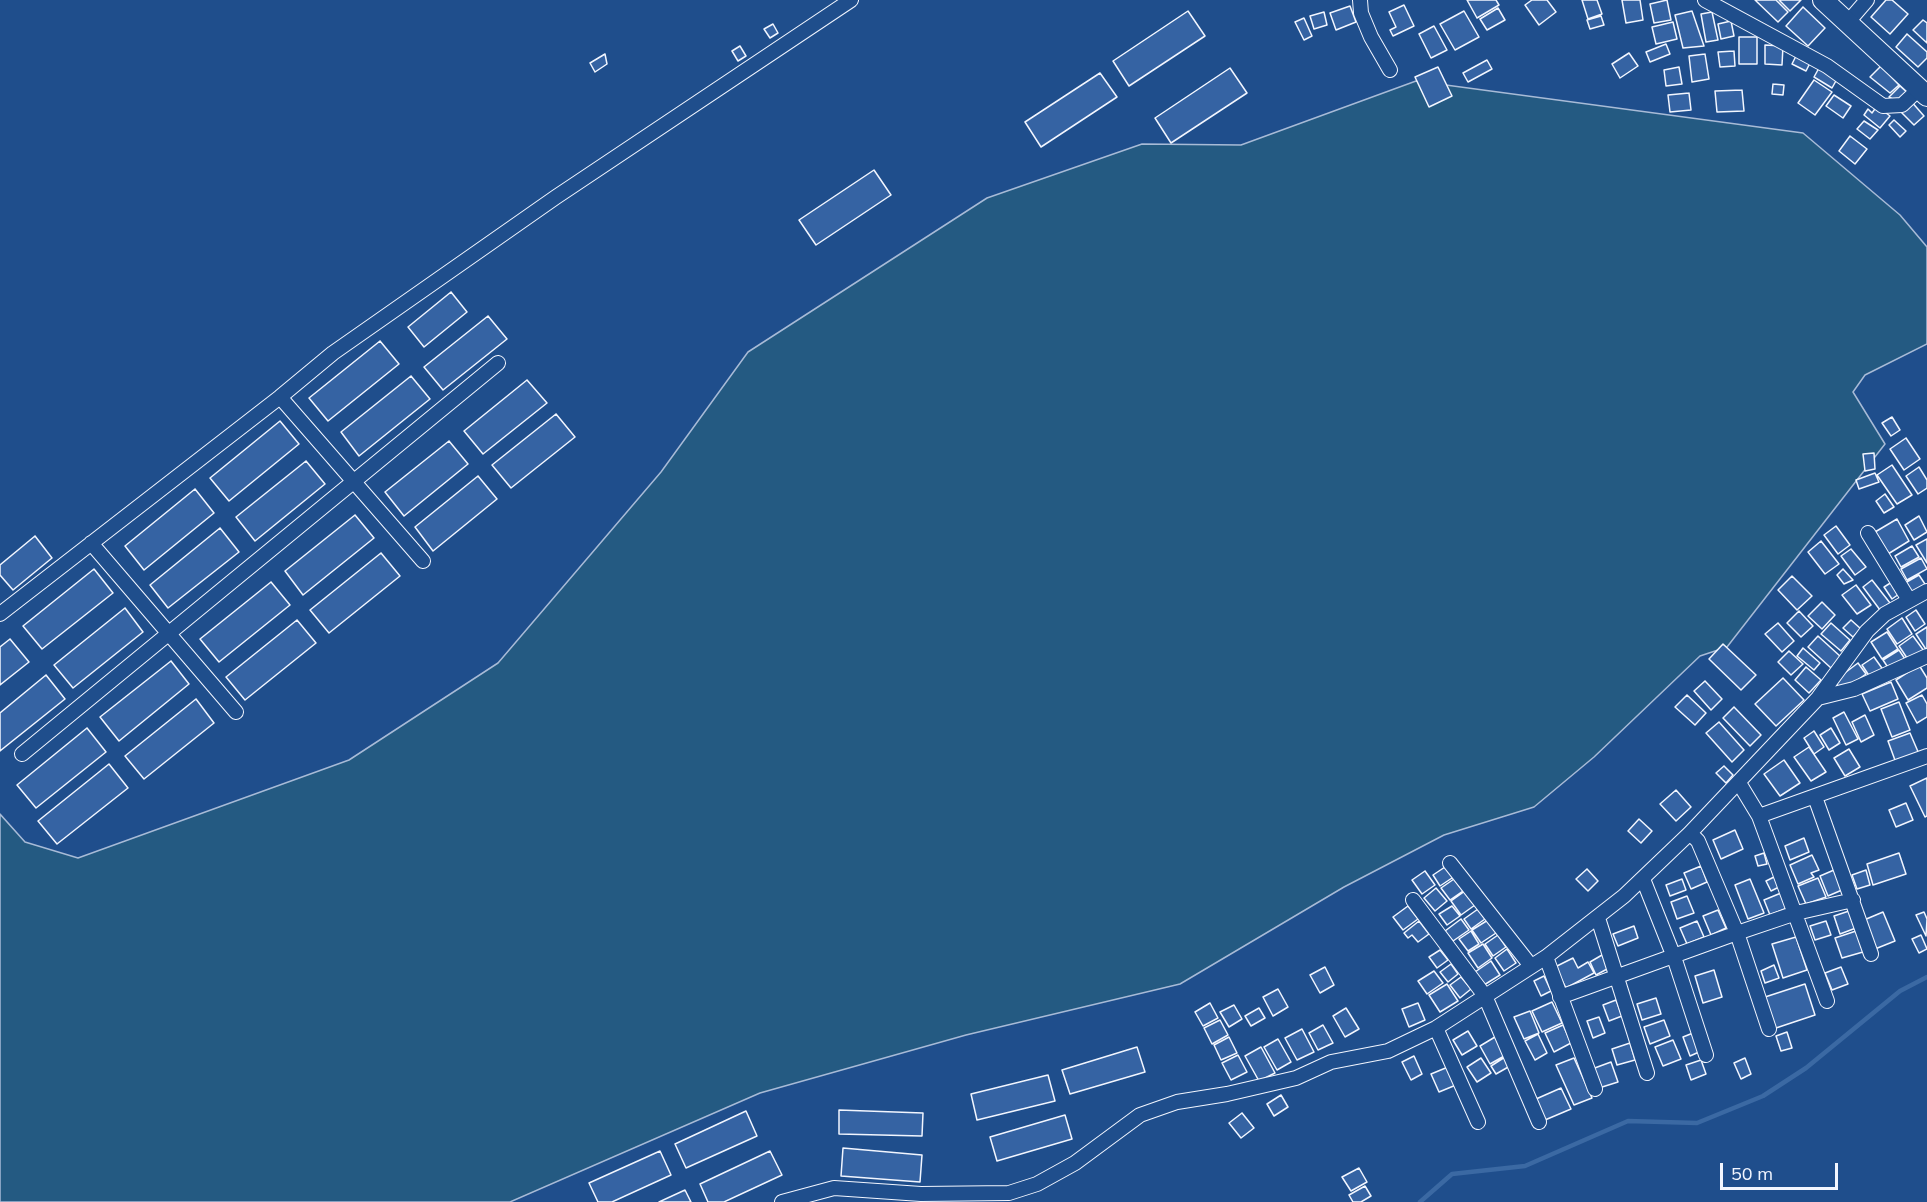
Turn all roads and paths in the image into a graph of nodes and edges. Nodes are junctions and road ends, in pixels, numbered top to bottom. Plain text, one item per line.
1 (1360, 0) edge
2 (1705, 0) edge
3 (1823, 0) edge
4 (1867, 0) edge
5 (845, 1) edge
6 (1848, 22) junction
7 (1390, 70) dead end
8 (1923, 92) edge
9 (498, 363) dead end
10 (280, 397) junction
11 (354, 482) junction
12 (1868, 533) dead end
13 (92, 543) junction
14 (423, 561) dead end
15 (1927, 591) edge
16 (1909, 600) junction
17 (0, 614) edge
18 (169, 633) junction
19 (1927, 656) edge
20 (1818, 698) junction
21 (236, 712) dead end
22 (22, 754) dead end
23 (1927, 756) edge
24 (1739, 783) junction
25 (1815, 797) junction
26 (1759, 816) junction
27 (1690, 833) junction
28 (1450, 863) dead end
29 (1643, 879) junction
30 (1413, 900) dead end
31 (1853, 900) junction
32 (1796, 913) junction
33 (1598, 918) junction
34 (1737, 933) junction
35 (1871, 954) dead end
36 (1546, 957) junction
37 (1674, 957) junction
38 (1531, 966) junction
39 (1617, 975) junction
40 (1485, 996) junction
41 (1560, 997) junction
42 (1827, 1000) dead end
43 (1436, 1028) junction
44 (1769, 1029) dead end
45 (1706, 1055) dead end
46 (1647, 1073) dead end
47 (1595, 1089) dead end
48 (1478, 1122) dead end
49 (1539, 1122) dead end
50 (782, 1202) edge

1 - 7 street
2 - 8 street
3 - 6 street
4 - 6 street
5 - 10 street
6 - 8 street
9 - 11 street
10 - 11 street
10 - 13 street
11 - 14 street
11 - 18 street
12 - 16 street
13 - 17 street
13 - 18 street
15 - 16 street
16 - 20 street
18 - 21 street
18 - 22 street
19 - 20 street
20 - 24 street
23 - 25 street
24 - 26 street
24 - 27 street
25 - 26 street
25 - 31 street
26 - 32 street
27 - 29 street
27 - 34 street
28 - 38 street
29 - 33 street
29 - 37 street
30 - 40 street
31 - 32 street
31 - 35 street
32 - 34 street
32 - 42 street
33 - 36 street
33 - 39 street
34 - 37 street
34 - 44 street
36 - 38 street
36 - 41 street
37 - 39 street
37 - 45 street
38 - 40 street
39 - 41 street
39 - 46 street
40 - 43 street
40 - 49 street
41 - 47 street
43 - 48 street
43 - 50 street

